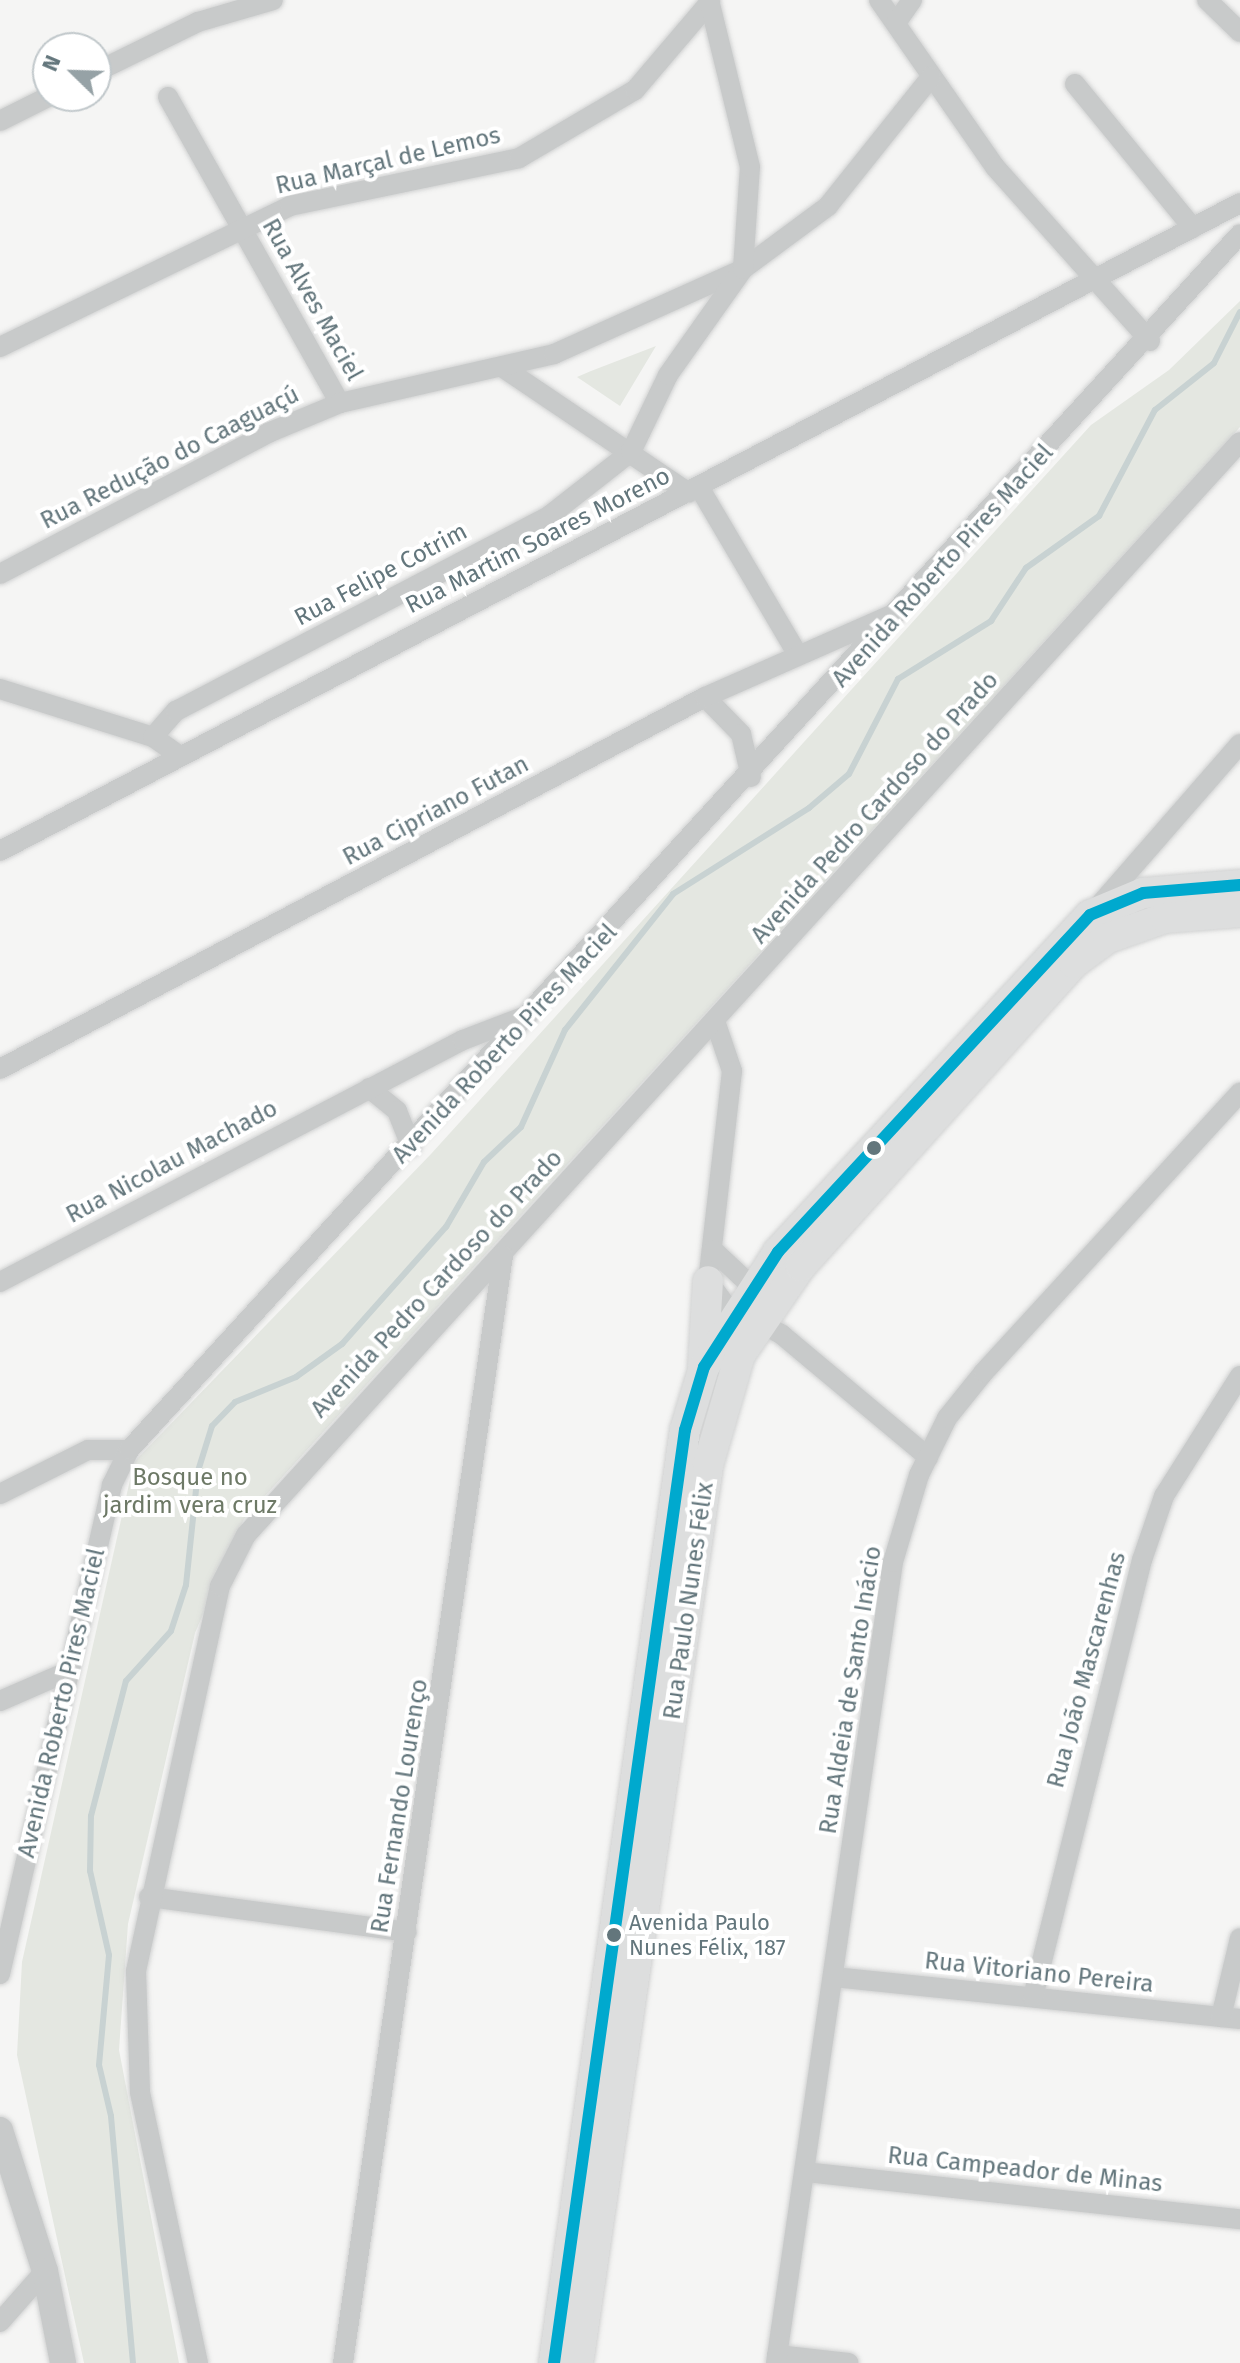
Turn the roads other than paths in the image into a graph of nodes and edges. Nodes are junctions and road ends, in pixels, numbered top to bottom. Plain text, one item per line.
1 (273, 0) edge
2 (879, 0) edge
3 (912, 0) edge
4 (1207, 0) edge
5 (710, 1) edge
6 (896, 23) junction
7 (1240, 32) edge
8 (112, 64) edge
9 (931, 77) junction
10 (1075, 84) dead end
11 (168, 97) dead end
12 (32, 105) edge
13 (0, 121) edge
14 (1240, 203) edge
15 (240, 225) junction
16 (1193, 228) junction
17 (1240, 234) edge
18 (743, 269) junction
19 (1099, 276) junction
20 (1150, 341) junction
21 (0, 347) edge
22 (502, 367) junction
23 (340, 403) junction
24 (1240, 442) edge
25 (631, 452) junction
26 (694, 490) junction
27 (0, 574) edge
28 (902, 610) junction
29 (796, 652) junction
30 (0, 689) edge
31 (705, 697) junction
32 (153, 737) junction
33 (1240, 744) edge
34 (179, 755) junction
35 (751, 777) junction
36 (1152, 843) junction
37 (0, 851) edge
38 (1240, 885) edge
39 (1143, 893) junction
40 (1240, 912) edge
41 (1090, 915) junction
42 (1067, 956) junction
43 (533, 1013) junction
44 (716, 1024) junction
45 (0, 1069) edge
46 (369, 1088) junction
47 (1240, 1093) edge
48 (411, 1146) junction
49 (713, 1250) junction
50 (503, 1256) junction
51 (708, 1281) junction
52 (0, 1282) edge
53 (759, 1312) junction
54 (704, 1367) junction
55 (1240, 1376) edge
56 (129, 1450) junction
57 (928, 1457) junction
58 (0, 1494) edge
59 (69, 1671) junction
60 (0, 1701) edge
61 (149, 1897) junction
62 (407, 1932) junction
63 (1240, 1938) edge
64 (0, 1974) edge
65 (834, 1977) junction
66 (1033, 1997) junction
67 (1230, 2018) edge
68 (0, 2130) edge
69 (805, 2172) junction
70 (1240, 2219) edge
71 (45, 2271) junction
72 (0, 2322) edge
73 (777, 2359) edge
74 (63, 2363) edge
75 (198, 2363) edge
76 (343, 2363) edge
77 (554, 2363) edge
78 (578, 2363) edge
79 (849, 2363) edge

1 - 8 street
2 - 6 street
3 - 6 street
4 - 7 street
5 - 15 street, Rua Marçal de Lemos
5 - 18 street
6 - 9 street
9 - 18 street, Rua Redução do Caaguaçú
9 - 19 street
10 - 16 street
11 - 15 street, Rua Alves Maciel
12 - 13 street
14 - 16 street, Rua Martim Soares Moreno
15 - 21 street, Rua Marçal de Lemos
15 - 23 street, Rua Alves Maciel
16 - 19 street, Rua Martim Soares Moreno
17 - 20 street, Avenida Roberto Pires Maciel
18 - 22 street, Rua Redução do Caaguaçú
18 - 25 street
19 - 20 street
19 - 26 street, Rua Martim Soares Moreno
20 - 28 street, Avenida Roberto Pires Maciel
22 - 23 street, Rua Redução do Caaguaçú
22 - 25 street
23 - 27 street, Rua Redução do Caaguaçú
24 - 44 street, Avenida Pedro Cardoso do Prado
25 - 26 street
25 - 32 street, Rua Felipe Cotrim
26 - 29 street
26 - 34 street, Rua Martim Soares Moreno
28 - 29 street, Rua Cipriano Futan
28 - 35 street, Avenida Roberto Pires Maciel
29 - 31 street, Rua Cipriano Futan
30 - 32 street
31 - 35 street
31 - 45 street, Rua Cipriano Futan
32 - 34 street
33 - 36 street
34 - 37 street, Rua Martim Soares Moreno
35 - 43 street, Avenida Roberto Pires Maciel
36 - 39 street
36 - 41 street
38 - 39 main road
39 - 41 main road
40 - 42 main road
41 - 42 main road
42 - 53 main road, Rua Paulo Nunes Félix
43 - 46 street, Rua Nicolau Machado
43 - 48 street, Avenida Roberto Pires Maciel
44 - 49 street
44 - 50 street, Avenida Pedro Cardoso do Prado
46 - 48 street
46 - 52 street, Rua Nicolau Machado
47 - 57 street, Rua Aldeia de Santo Inácio
48 - 56 street, Avenida Roberto Pires Maciel
49 - 51 street
49 - 53 street
50 - 61 street, Avenida Pedro Cardoso do Prado
50 - 62 street, Rua Fernando Lourenço
51 - 53 street
51 - 54 main road
53 - 54 main road, Rua Paulo Nunes Félix
53 - 57 street
53 - 78 main road, Rua Paulo Nunes Félix
54 - 77 main road, Rua Paulo Nunes Félix
55 - 66 street, Rua João Mascarenhas
56 - 58 street
56 - 59 street, Avenida Roberto Pires Maciel
57 - 65 street, Rua Aldeia de Santo Inácio
59 - 60 street
59 - 64 street, Avenida Roberto Pires Maciel
61 - 62 street
61 - 75 street, Avenida Pedro Cardoso do Prado
62 - 76 street, Rua Fernando Lourenço
63 - 67 street
65 - 66 street, Rua Vitoriano Pereira
65 - 69 street, Rua Aldeia de Santo Inácio
66 - 67 street, Rua Vitoriano Pereira
68 - 71 street
69 - 70 street, Rua Campeador de Minas
69 - 73 street, Rua Aldeia de Santo Inácio
71 - 72 street
71 - 74 street
73 - 79 street

